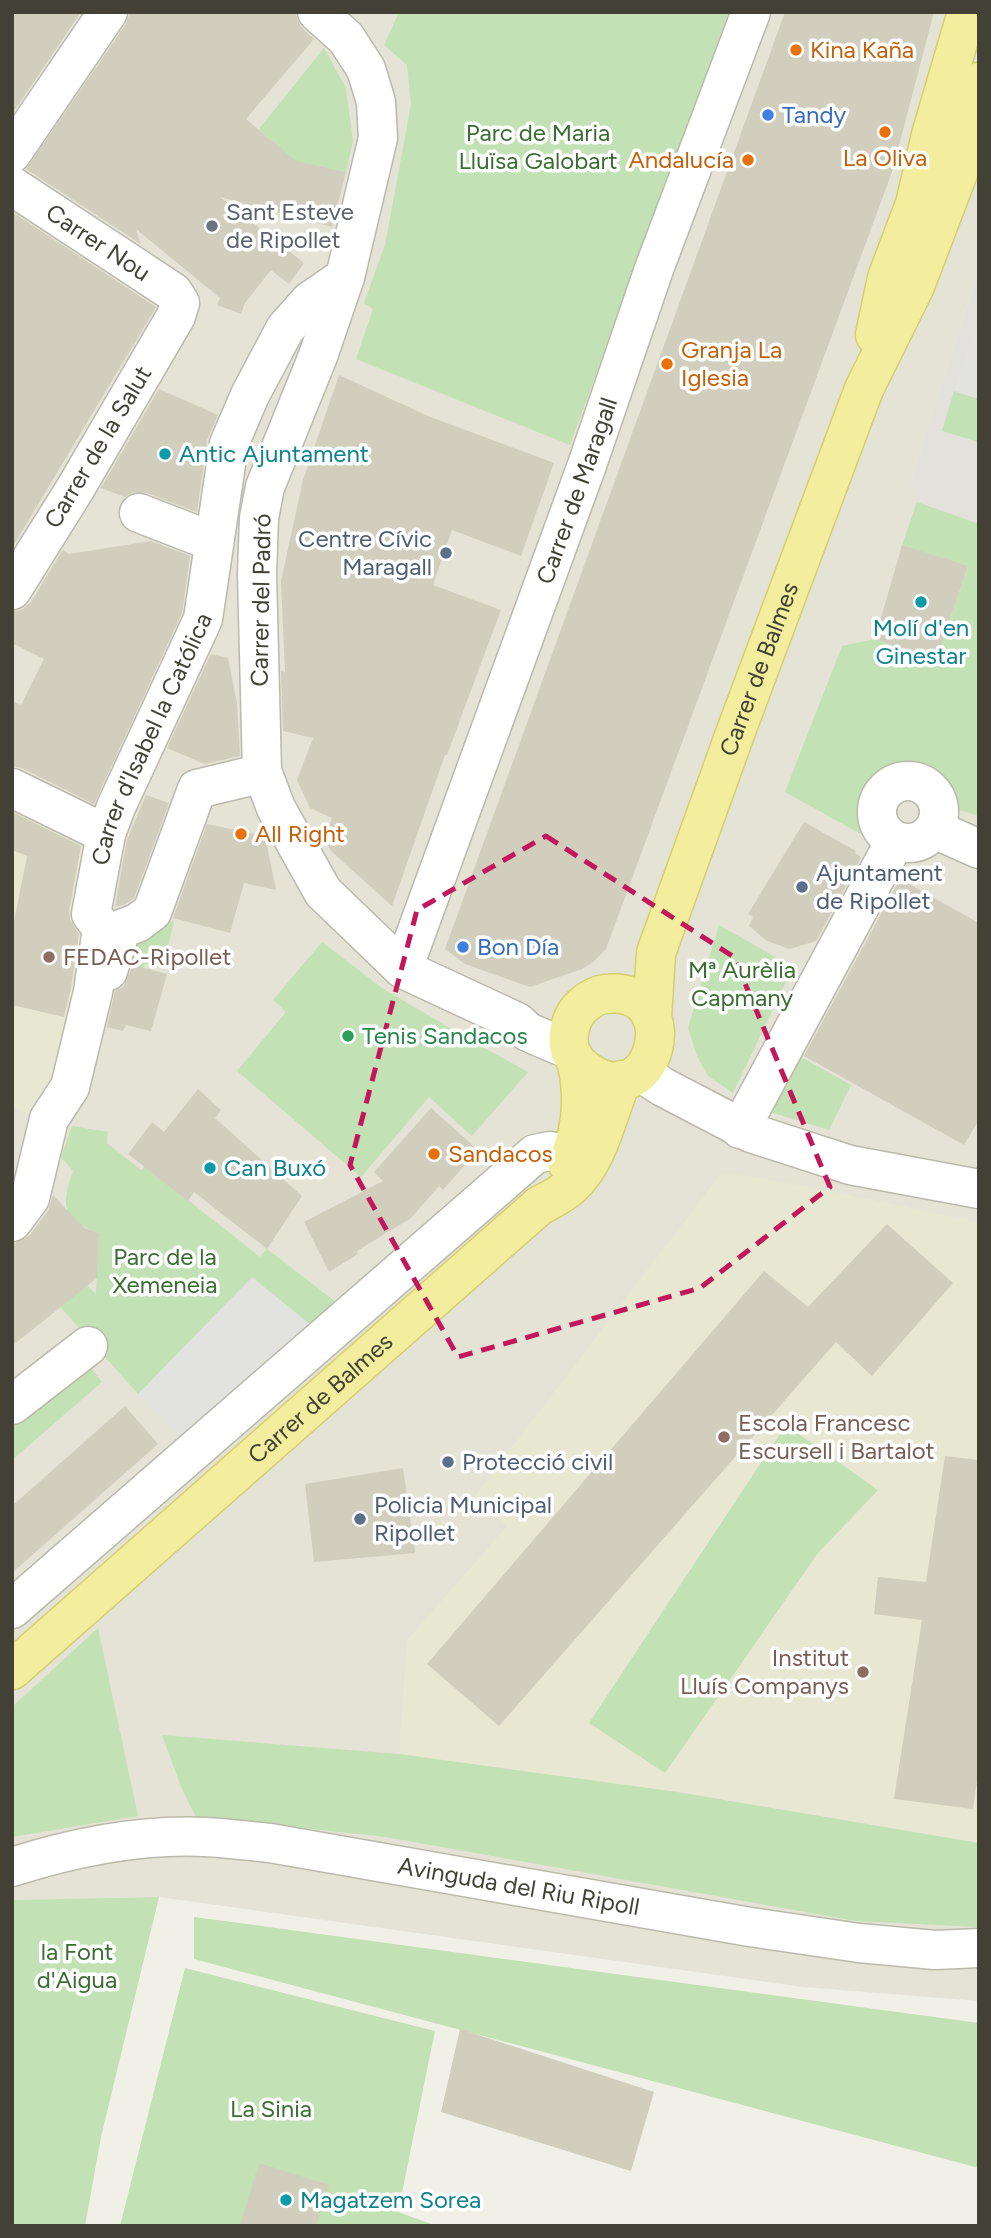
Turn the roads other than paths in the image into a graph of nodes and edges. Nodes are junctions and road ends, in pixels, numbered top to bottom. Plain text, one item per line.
1 (108, 12) edge
2 (317, 12) edge
3 (751, 12) edge
4 (967, 12) edge
5 (979, 82) edge
6 (976, 127) edge
7 (12, 153) edge
8 (12, 186) edge
9 (915, 204) junction
10 (345, 277) junction
11 (180, 303) joint
12 (864, 389) junction
13 (139, 513) dead end
14 (214, 542) junction
15 (12, 590) edge
16 (262, 771) junction
17 (12, 788) edge
18 (934, 829) junction
19 (106, 834) junction
20 (895, 841) junction
21 (979, 849) edge
22 (656, 953) junction
23 (403, 969) junction
24 (93, 992) junction
25 (592, 1001) junction
26 (652, 1017) junction
27 (517, 1022) junction
28 (574, 1056) junction
29 (623, 1088) junction
30 (29, 1127) edge
31 (740, 1129) junction
32 (570, 1156) junction
33 (979, 1189) edge
34 (539, 1206) junction
35 (12, 1222) edge
36 (88, 1346) dead end
37 (12, 1405) edge
38 (12, 1609) edge
39 (12, 1670) edge
40 (12, 1844) edge
41 (60, 1852) junction
42 (12, 1867) edge
43 (979, 1948) edge

1 - 7 street
2 - 10 street, Carrer del Padró
3 - 23 street, Carrer de Maragall
4 - 9 main road, Carrer de Balmes
5 - 9 main road
6 - 12 main road, Carrer de Balmes
8 - 11 street, Carrer Nou
9 - 12 main road, Carrer de Balmes
10 - 14 street, Carrer d'Isabel la Católica
10 - 16 street, Carrer del Padró
11 - 15 street, Carrer de la Salut
12 - 22 main road, Carrer de Balmes
13 - 14 street
14 - 19 street, Carrer d'Isabel la Católica
16 - 23 street, Carrer del Padró
16 - 24 street
17 - 19 street
18 - 20 street
18 - 20 street
18 - 21 street
19 - 24 street, Carrer d'Isabel la Católica
20 - 31 street
22 - 25 main road
22 - 26 main road, Carrer de Balmes
23 - 27 street, Carrer del Padró
24 - 30 street, Carrer d'Isabel la Católica
25 - 26 main road
25 - 27 street
25 - 28 main road
26 - 29 main road
27 - 28 street, Carrer del Padró
28 - 29 main road
28 - 32 main road
29 - 31 street
29 - 34 main road, Carrer de Balmes
30 - 35 street, Carrer d'Isabel la Católica
31 - 33 street
32 - 34 main road
32 - 38 street
34 - 39 main road, Carrer de Balmes
36 - 37 street
40 - 41 street, Avinguda del Riu Ripoll
41 - 42 street, Avinguda del Riu Ripoll
41 - 43 street, Avinguda del Riu Ripoll

